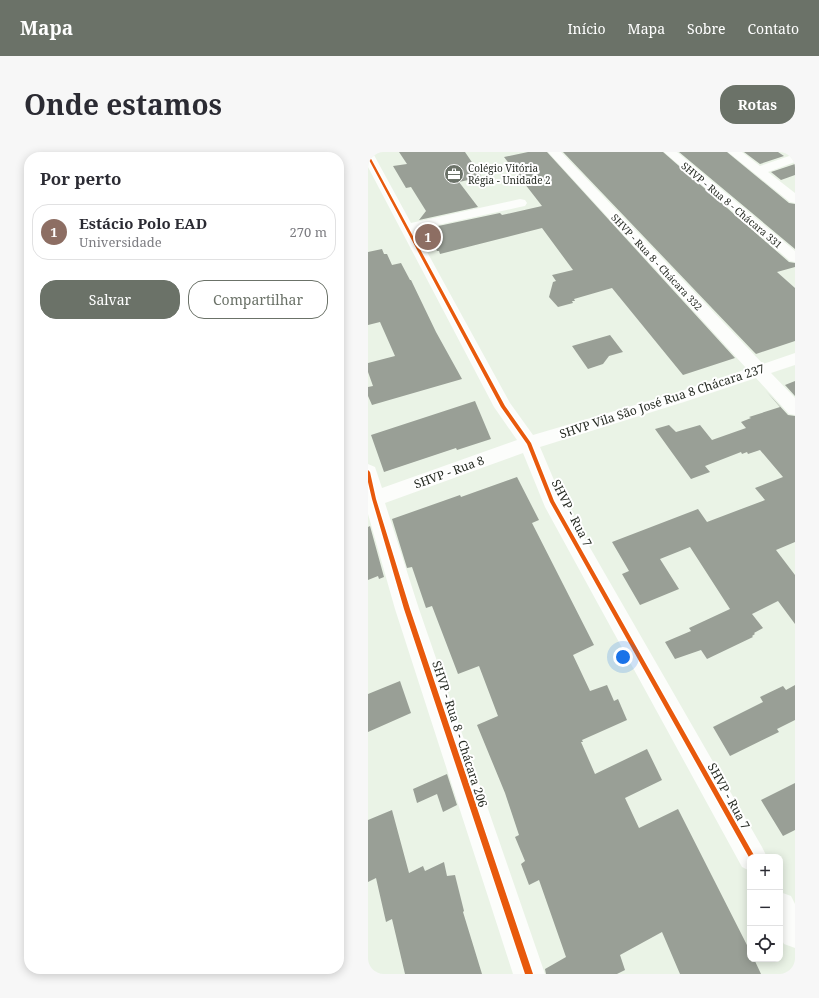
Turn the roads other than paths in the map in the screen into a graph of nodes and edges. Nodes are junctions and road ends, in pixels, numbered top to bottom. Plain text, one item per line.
1 (554, 152) edge
2 (670, 152) edge
3 (734, 152) edge
4 (368, 155) edge
5 (795, 158) edge
6 (758, 171) junction
7 (795, 199) edge
8 (520, 203) dead end
9 (407, 228) junction
10 (795, 258) edge
11 (795, 359) edge
12 (760, 370) junction
13 (795, 409) edge
14 (529, 443) junction
15 (368, 472) edge
16 (371, 500) edge
17 (750, 854) edge
18 (783, 912) edge
19 (795, 933) edge
20 (529, 974) edge

1 - 12 street, SHVP - Rua 8 - Chácara 332
2 - 10 street, SHVP - Rua 8 - Chácara 331
3 - 6 street
4 - 9 street, SHVP - Rua 7
5 - 6 street
6 - 7 street
8 - 9 street
9 - 14 street, SHVP - Rua 7
11 - 12 street, SHVP Vila São José Rua 8 Chácara 237
12 - 13 street, SHVP - Rua 8 - Chácara 332
12 - 14 street, SHVP Vila São José Rua 8 Chácara 237
14 - 16 street, SHVP - Rua 8
14 - 17 street, SHVP - Rua 7
15 - 16 street, SHVP - Rua 8 - Chácara 206
16 - 20 street, SHVP - Rua 8 - Chácara 206
18 - 19 street

